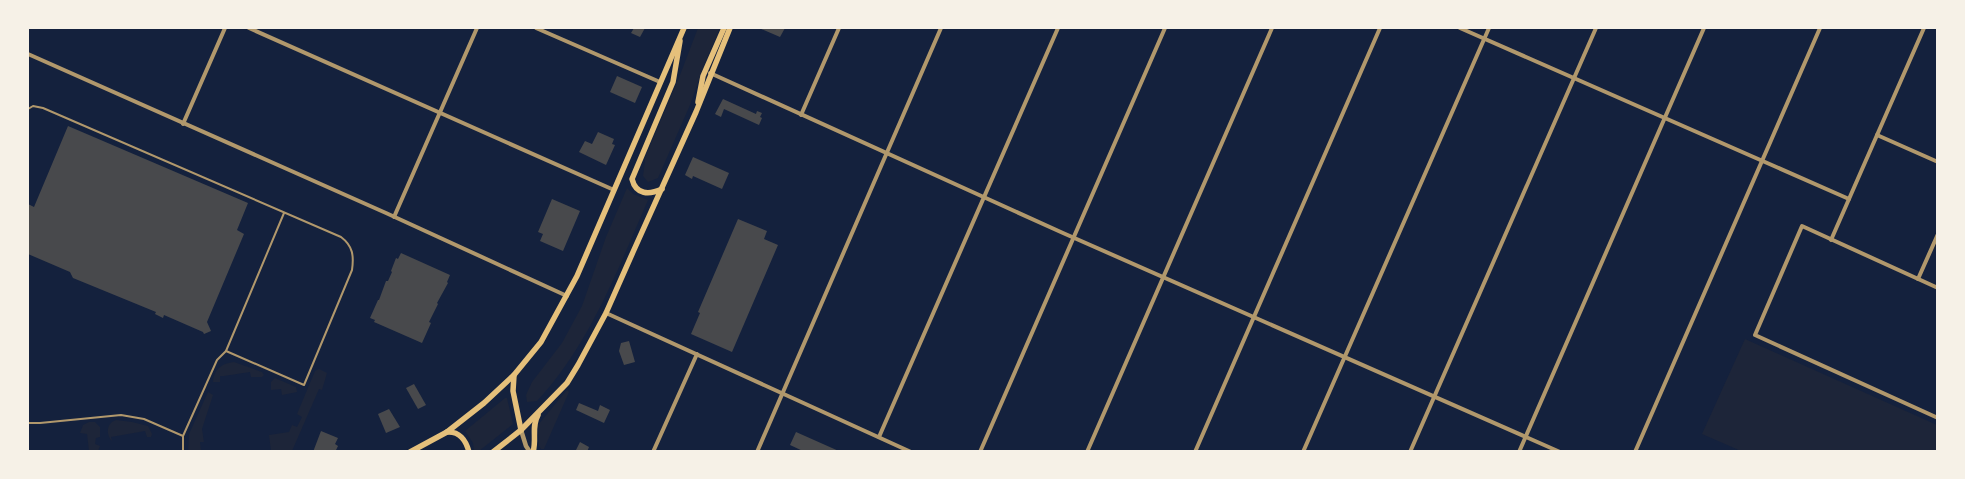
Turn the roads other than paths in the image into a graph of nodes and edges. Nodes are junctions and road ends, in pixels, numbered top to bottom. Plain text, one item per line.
1 (224, 28) edge
2 (249, 28) edge
3 (477, 28) edge
4 (536, 28) edge
5 (724, 28) edge
6 (730, 28) edge
7 (839, 28) edge
8 (941, 28) edge
9 (1058, 28) edge
10 (1165, 28) edge
11 (1272, 28) edge
12 (1380, 28) edge
13 (1460, 28) edge
14 (1489, 28) edge
15 (1596, 28) edge
16 (1704, 28) edge
17 (1820, 28) edge
18 (1924, 28) edge
19 (683, 29) edge
20 (1484, 38) junction
21 (28, 54) edge
22 (710, 73) junction
23 (1574, 78) junction
24 (660, 82) junction
25 (698, 106) junction
26 (28, 109) edge
27 (440, 113) junction
28 (801, 115) junction
29 (1664, 118) junction
30 (183, 124) junction
31 (1876, 135) junction
32 (886, 154) junction
33 (1762, 160) junction
34 (1938, 162) edge
35 (662, 189) junction
36 (614, 190) junction
37 (984, 198) junction
38 (1848, 199) junction
39 (284, 213) junction
40 (394, 217) junction
41 (1938, 234) edge
42 (1073, 238) junction
43 (1831, 240) junction
44 (1163, 278) junction
45 (1918, 279) junction
46 (1938, 288) edge
47 (567, 296) junction
48 (606, 313) junction
49 (1254, 318) junction
50 (226, 352) junction
51 (697, 354) junction
52 (1345, 357) junction
53 (514, 375) junction
54 (784, 393) junction
55 (1434, 397) junction
56 (540, 411) junction
57 (1938, 418) edge
58 (28, 423) edge
59 (521, 430) junction
60 (447, 432) junction
61 (183, 436) junction
62 (1525, 436) junction
63 (879, 437) junction
64 (183, 452) edge
65 (410, 452) edge
66 (468, 452) edge
67 (493, 452) edge
68 (532, 452) edge
69 (653, 452) edge
70 (757, 452) edge
71 (911, 452) edge
72 (980, 452) edge
73 (1087, 452) edge
74 (1195, 452) edge
75 (1303, 452) edge
76 (1410, 452) edge
77 (1519, 452) edge
78 (1560, 452) edge
79 (1634, 452) edge

1 - 30 street
2 - 27 street
3 - 27 street
4 - 24 street
5 - 25 main road
6 - 22 main road
7 - 28 street
8 - 32 street
9 - 37 street
10 - 42 street
11 - 44 street
12 - 49 street
13 - 20 street
14 - 20 street
15 - 23 street
16 - 29 street
17 - 33 street
18 - 31 street
19 - 24 main road
19 - 35 main road
20 - 23 street
20 - 52 street
21 - 30 street
22 - 25 main road
22 - 28 street
23 - 29 street
23 - 55 street
24 - 36 main road
25 - 35 main road
26 - 39 lane
27 - 36 street
27 - 40 street
28 - 32 street
29 - 33 street
29 - 62 street
30 - 40 street
31 - 34 street
31 - 38 street
32 - 37 street
32 - 54 street
33 - 38 street
33 - 79 street
35 - 48 main road
36 - 47 main road
37 - 42 street
37 - 63 street
38 - 43 street
39 - 50 lane
39 - 50 lane
40 - 47 street
41 - 45 street
42 - 44 street
42 - 72 street
43 - 45 street
43 - 57 street
44 - 49 street
44 - 73 street
45 - 46 street
47 - 53 main road
48 - 51 street
48 - 56 main road
49 - 52 street
49 - 74 street
50 - 61 lane
51 - 54 street
51 - 69 street
52 - 55 street
52 - 75 street
53 - 59 main road
53 - 60 main road
54 - 63 street
54 - 70 street
55 - 62 street
55 - 76 street
56 - 59 main road
56 - 68 main road
58 - 61 lane
59 - 67 main road
59 - 68 street
60 - 65 main road
60 - 66 main road
61 - 64 lane
62 - 77 street
62 - 78 street
63 - 71 street

